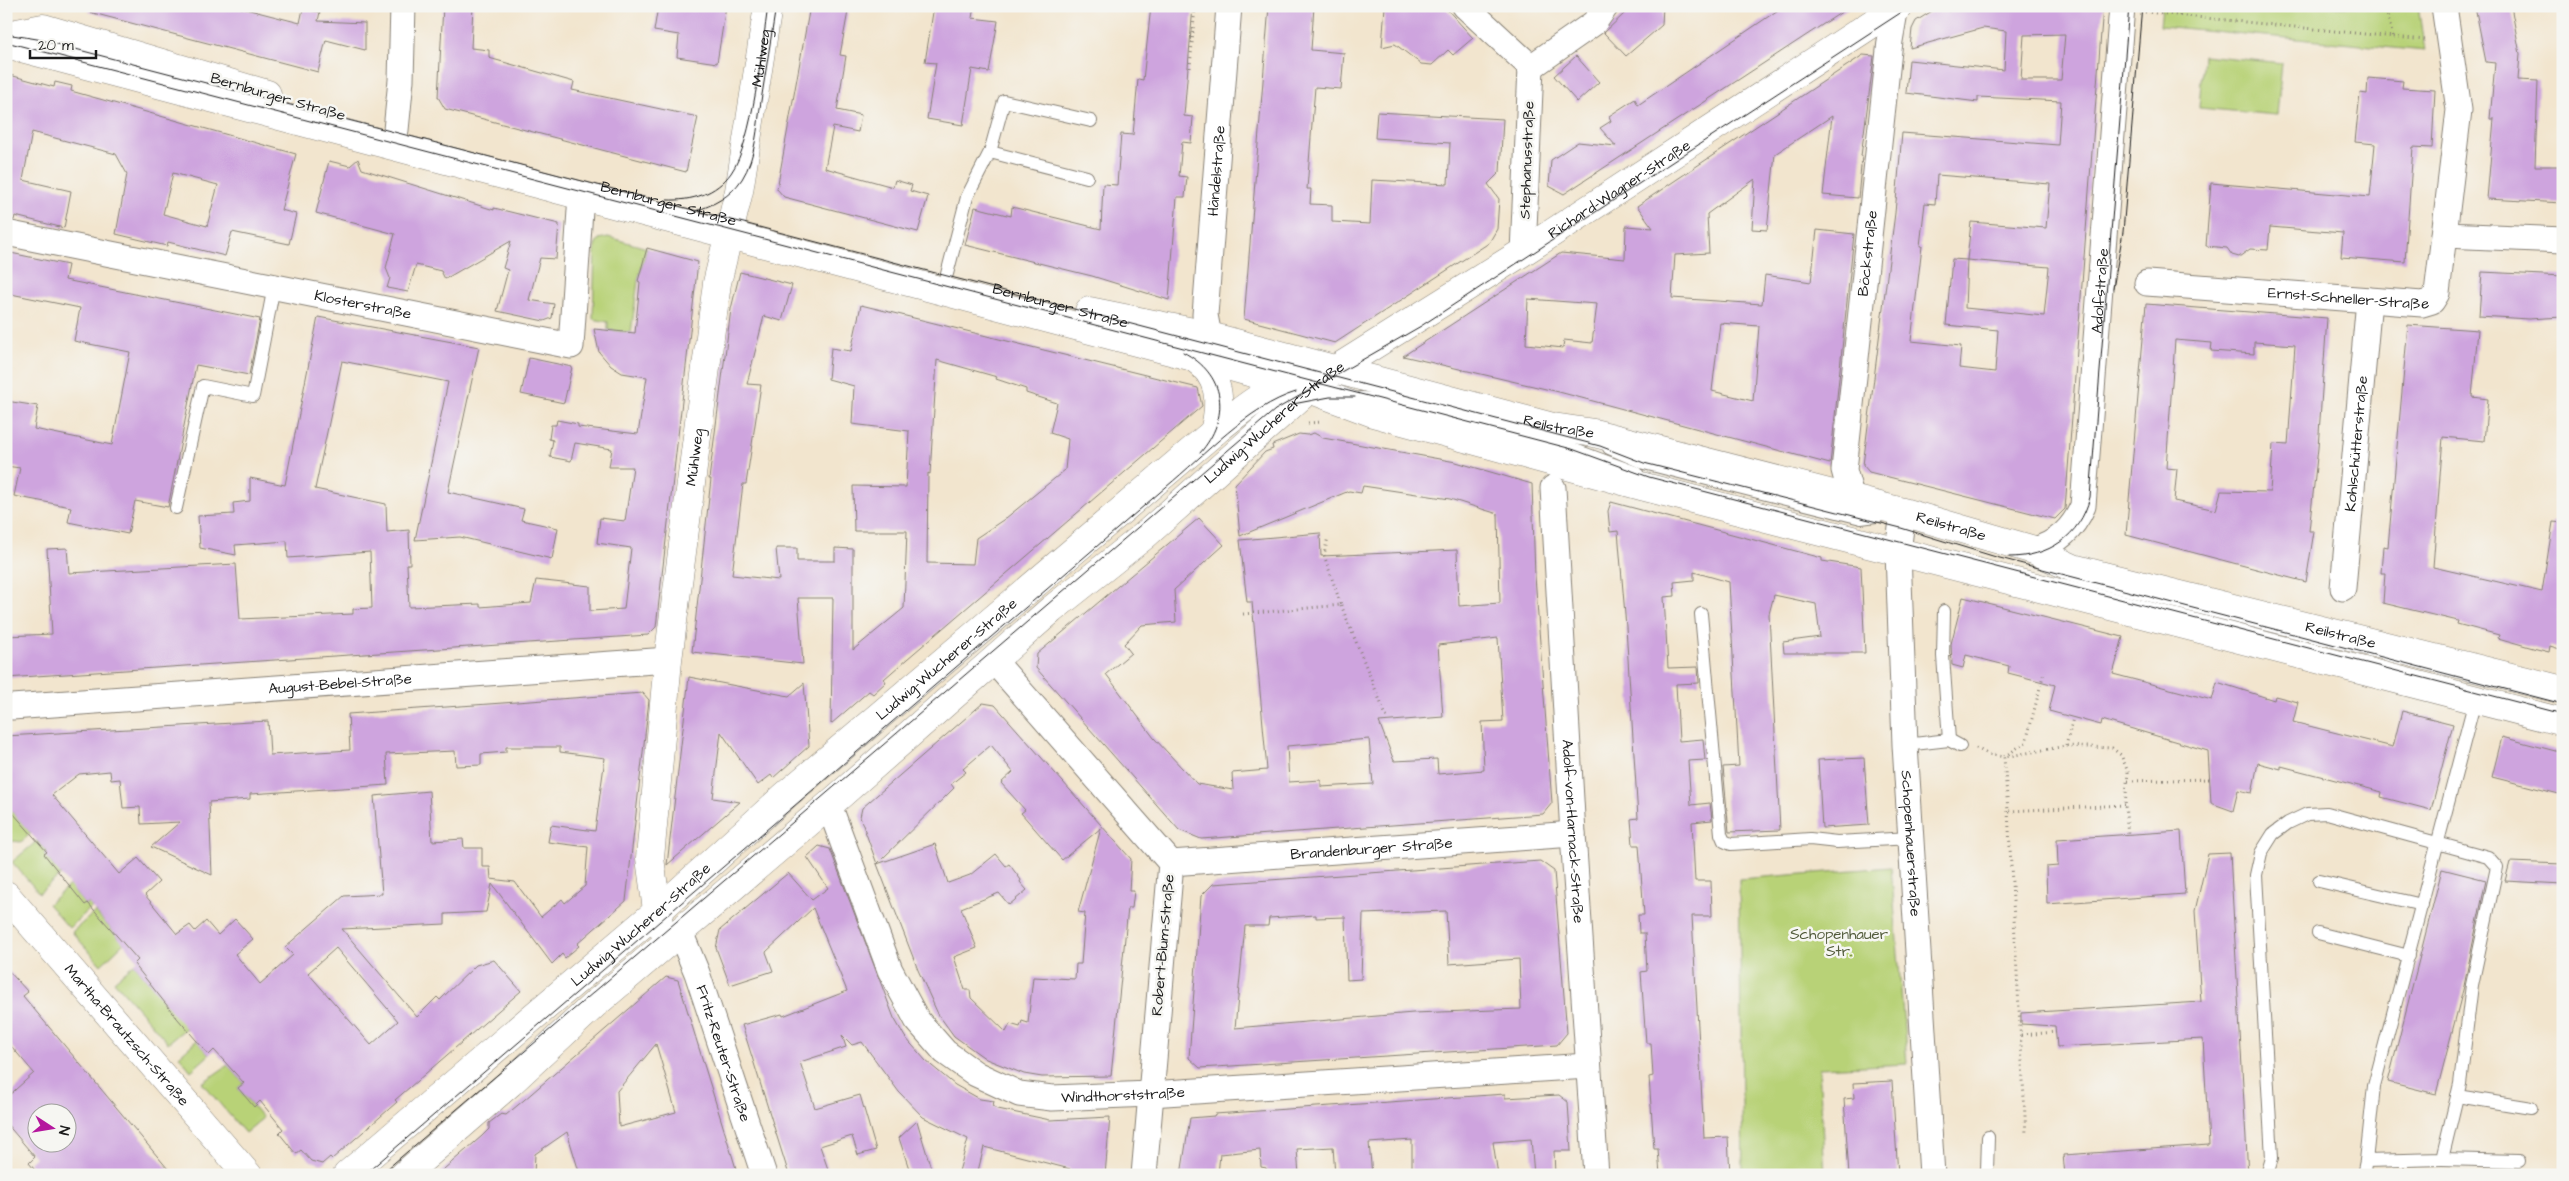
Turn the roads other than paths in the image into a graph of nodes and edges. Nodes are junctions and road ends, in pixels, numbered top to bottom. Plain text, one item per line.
1 (403, 6) edge
2 (768, 6) edge
3 (1229, 6) edge
4 (1466, 6) edge
5 (1606, 6) edge
6 (2444, 6) edge
7 (1897, 7) edge
8 (2122, 8) edge
9 (6, 35) edge
10 (6, 44) edge
11 (1531, 67) junction
12 (1091, 121) dead end
13 (396, 130) junction
14 (990, 152) junction
15 (1087, 177) dead end
16 (581, 195) junction
17 (731, 226) junction
18 (6, 233) edge
19 (2445, 235) junction
20 (2563, 240) edge
21 (1523, 252) junction
22 (947, 274) junction
23 (2147, 283) dead end
24 (274, 286) junction
25 (2369, 300) junction
26 (1209, 336) junction
27 (1193, 357) junction
28 (1336, 369) junction
29 (1309, 390) junction
30 (1554, 426) junction
31 (1214, 432) junction
32 (1553, 488) dead end
33 (1852, 499) junction
34 (176, 508) dead end
35 (1903, 512) junction
36 (2034, 550) junction
37 (1898, 552) junction
38 (2344, 588) dead end
39 (1944, 611) dead end
40 (1701, 614) dead end
41 (668, 660) junction
42 (994, 661) junction
43 (2563, 690) edge
44 (2475, 700) junction
45 (12, 707) dead end
46 (2563, 722) edge
47 (1904, 745) junction
48 (828, 805) junction
49 (1572, 834) junction
50 (1911, 838) junction
51 (2438, 842) junction
52 (1171, 863) junction
53 (2319, 881) dead end
54 (6, 895) edge
55 (2422, 905) junction
56 (659, 910) junction
57 (680, 932) junction
58 (2318, 933) dead end
59 (2409, 956) junction
60 (648, 959) junction
61 (1588, 1066) junction
62 (1150, 1094) junction
63 (2457, 1096) junction
64 (2531, 1108) dead end
65 (1988, 1137) dead end
66 (2442, 1159) junction
67 (2366, 1161) junction
68 (2520, 1161) dead end
69 (248, 1175) edge
70 (347, 1175) edge
71 (404, 1175) edge
72 (764, 1175) edge
73 (1144, 1175) edge
74 (1596, 1175) edge
75 (1932, 1175) edge
76 (1983, 1175) edge
77 (2267, 1175) edge
78 (2363, 1175) edge

1 - 13 street
2 - 17 street, Mühlweg
3 - 26 street, Händelstraße
4 - 11 street
5 - 11 street
6 - 19 street, Ernst-Schneller-Straße
7 - 21 street, Richard-Wagner-Straße
7 - 33 street, Böckstraße
8 - 36 street, Adolfstraße
9 - 13 street, Bernburger Straße
10 - 16 street, Bernburger Straße
11 - 21 street, Stephanusstraße
12 - 14 lane
13 - 17 street, Bernburger Straße
14 - 15 lane
14 - 22 lane
16 - 17 street, Bernburger Straße
16 - 24 street, Klosterstraße
17 - 22 street, Bernburger Straße
17 - 27 street, Bernburger Straße
17 - 41 street, Mühlweg
18 - 24 street, Klosterstraße
19 - 20 street
19 - 25 street, Ernst-Schneller-Straße
21 - 28 street, Richard-Wagner-Straße
22 - 26 street, Bernburger Straße
23 - 25 street, Ernst-Schneller-Straße
24 - 34 lane
25 - 38 street, Kohlschütterstraße
26 - 28 street, Bernburger Straße
27 - 29 street, Bernburger Straße
27 - 31 street
28 - 29 street, Ludwig-Wucherer-Straße
28 - 30 street, Reilstraße
29 - 31 street, Ludwig-Wucherer-Straße
29 - 37 street, Reilstraße
29 - 42 street, Ludwig-Wucherer-Straße
30 - 33 street, Reilstraße
30 - 35 lane
31 - 56 street, Ludwig-Wucherer-Straße
32 - 49 street, Adolf-von-Harnack-Straße
33 - 35 street, Reilstraße
35 - 36 street, Reilstraße
35 - 37 street, Schopenhauerstraße
36 - 43 street, Reilstraße
37 - 44 street, Reilstraße
37 - 47 street, Schopenhauerstraße
39 - 47 lane
40 - 50 lane
41 - 45 street, August-Bebel-Straße
41 - 56 street, Mühlweg
42 - 48 street, Ludwig-Wucherer-Straße
42 - 52 street, Robert-Blum-Straße
44 - 46 street, Reilstraße
44 - 51 lane
47 - 50 street, Schopenhauerstraße
48 - 57 street, Ludwig-Wucherer-Straße
48 - 62 street, Windthorststraße
49 - 52 street, Brandenburger Straße
49 - 61 street, Adolf-von-Harnack-Straße
50 - 75 street, Schopenhauerstraße
51 - 55 lane
51 - 63 lane
51 - 77 lane
52 - 62 street, Robert-Blum-Straße
53 - 55 lane
54 - 69 street, Martha-Brautzsch-Straße
55 - 59 lane
56 - 60 street, Mühlweg
56 - 70 street, Ludwig-Wucherer-Straße
57 - 60 street, Ludwig-Wucherer-Straße
57 - 72 street, Fritz-Reuter-Straße
58 - 59 lane
59 - 67 lane
60 - 71 street, Ludwig-Wucherer-Straße
61 - 62 street, Windthorststraße
61 - 74 street, Adolf-von-Harnack-Straße
62 - 73 street, Robert-Blum-Straße
63 - 64 lane
63 - 66 lane
65 - 76 lane
66 - 67 lane
66 - 68 lane
67 - 78 lane

